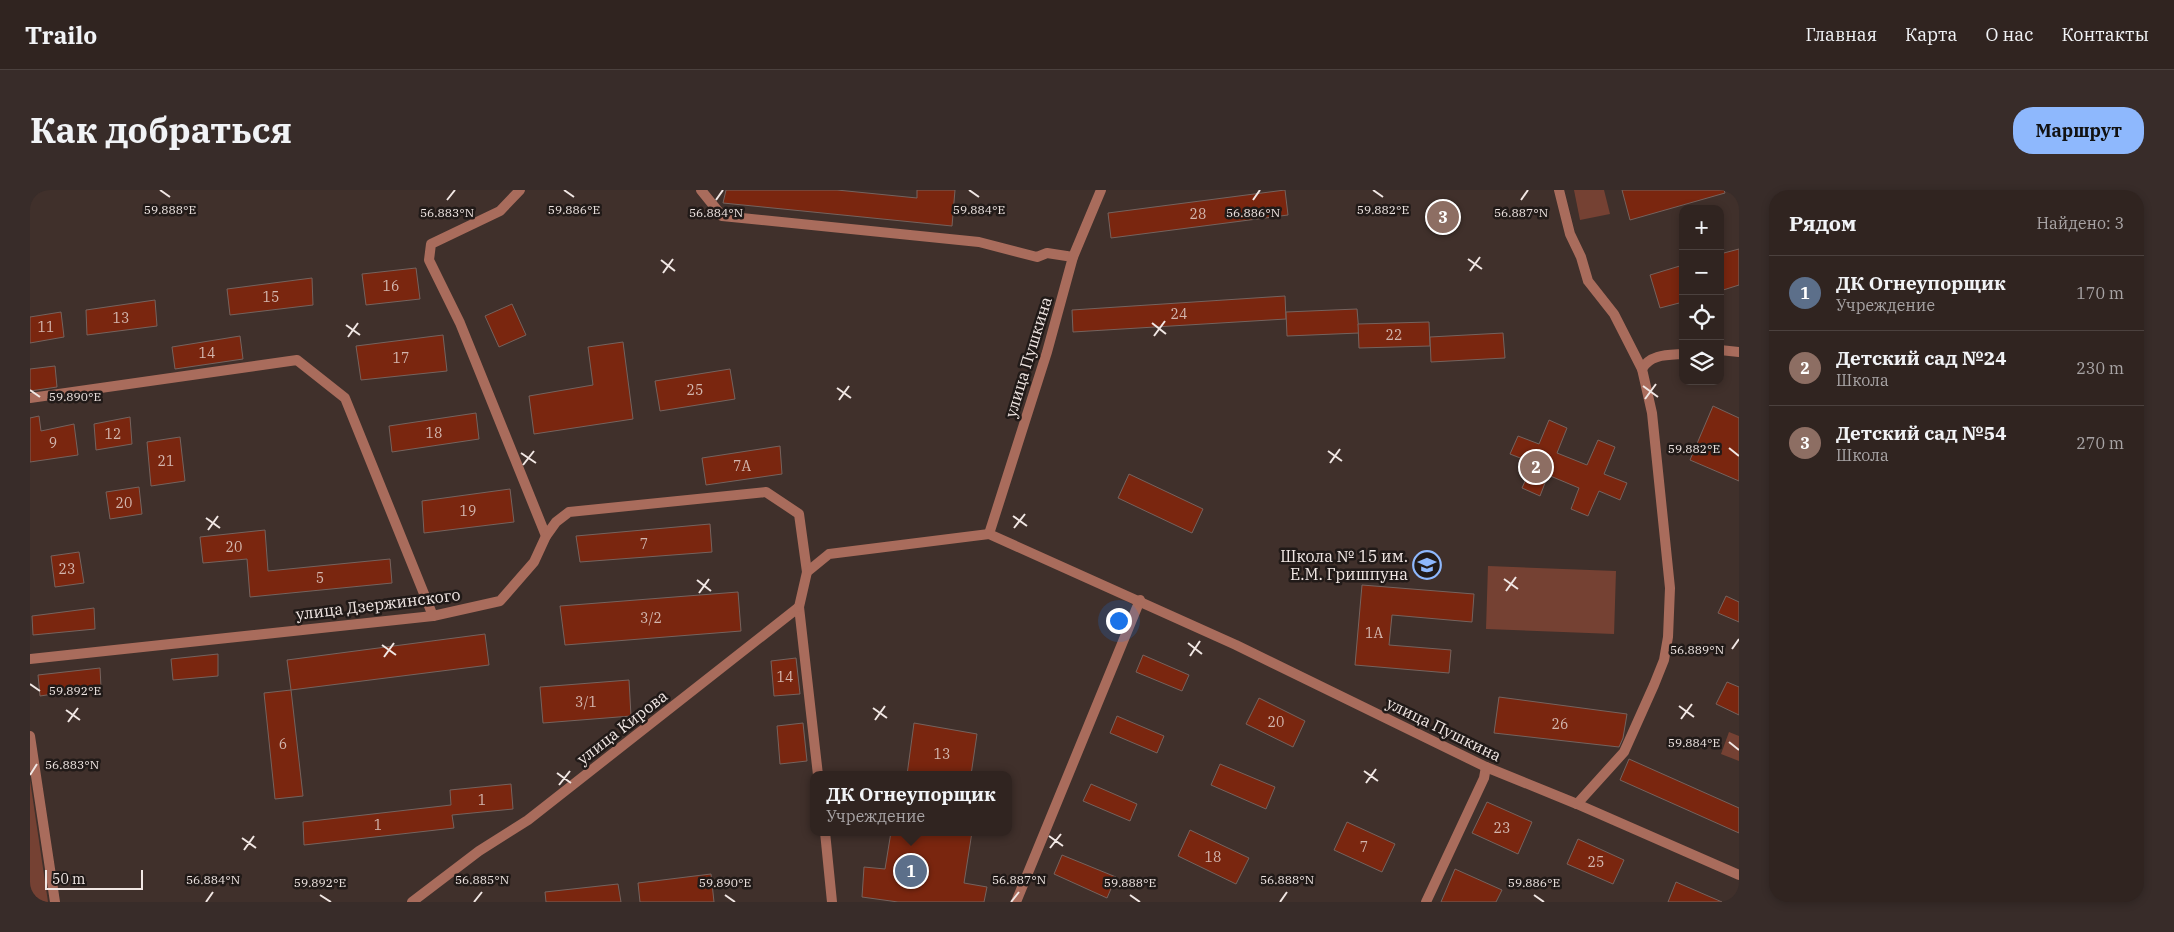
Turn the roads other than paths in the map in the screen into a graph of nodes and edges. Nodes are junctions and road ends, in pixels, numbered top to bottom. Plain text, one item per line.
1 (520, 190) edge
2 (701, 190) edge
3 (1101, 190) edge
4 (1559, 190) edge
5 (1073, 257) junction
6 (1724, 350) edge
7 (1739, 352) edge
8 (1679, 354) edge
9 (1642, 369) junction
10 (30, 398) edge
11 (989, 534) junction
12 (546, 536) junction
13 (807, 572) junction
14 (1140, 600) junction
15 (799, 607) junction
16 (433, 616) junction
17 (30, 659) edge
18 (30, 736) edge
19 (1486, 767) junction
20 (818, 771) edge
21 (1577, 804) junction
22 (824, 836) edge
23 (1739, 876) edge
24 (55, 902) edge
25 (412, 902) edge
26 (832, 902) edge
27 (1016, 902) edge
28 (1426, 902) edge

1 - 12 street
2 - 5 street
3 - 5 street, улица Пушкина
4 - 9 street
5 - 11 street, улица Пушкина
6 - 7 street
8 - 9 street
9 - 21 street
10 - 16 street
11 - 13 street
11 - 14 street, улица Пушкина
12 - 13 street, улица Дзержинского
12 - 16 street, улица Дзержинского
13 - 15 street
14 - 19 street, улица Пушкина
14 - 27 street
15 - 20 street
15 - 25 street, улица Кирова
16 - 17 street, улица Дзержинского
18 - 24 street
19 - 21 street, улица Пушкина
19 - 28 street
21 - 23 street, улица Пушкина
22 - 26 street

